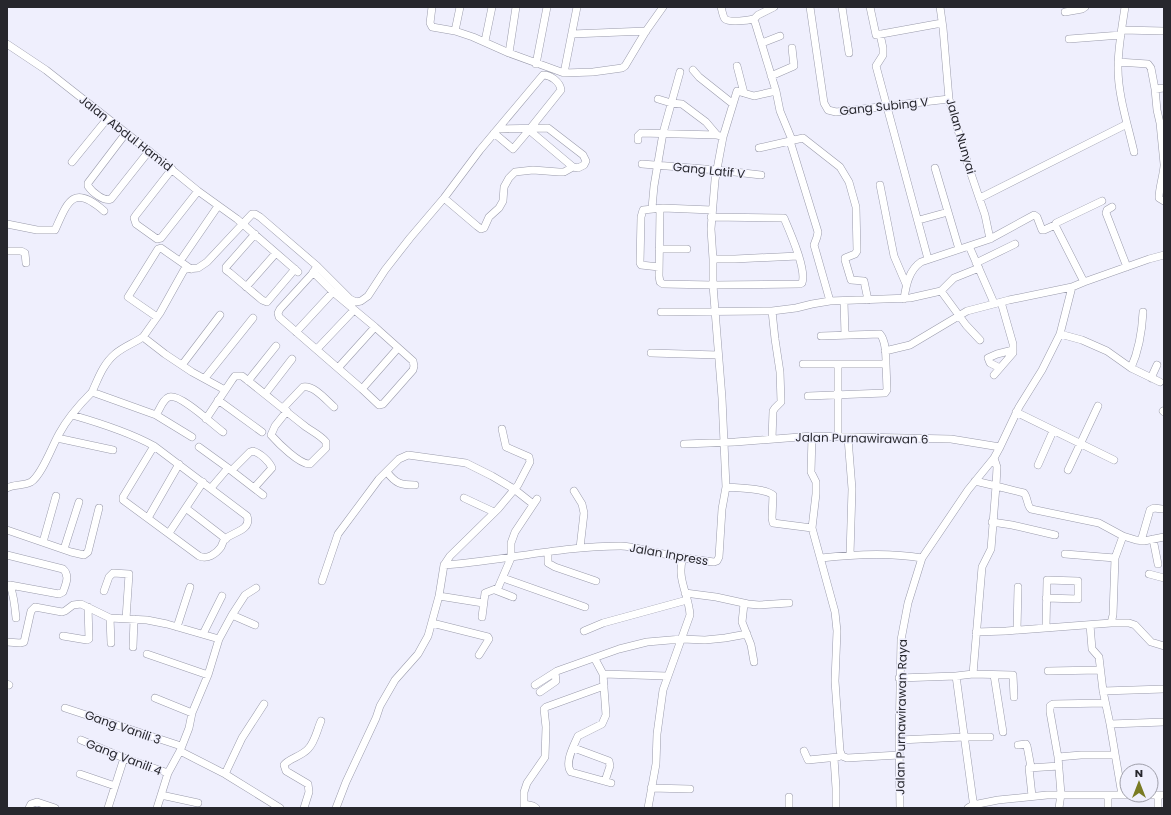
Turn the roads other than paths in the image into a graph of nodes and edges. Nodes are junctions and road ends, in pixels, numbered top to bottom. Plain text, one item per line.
1 (432, 7) edge
2 (460, 7) edge
3 (492, 7) edge
4 (516, 7) edge
5 (547, 7) edge
6 (577, 7) edge
7 (663, 7) edge
8 (721, 7) edge
9 (757, 7) edge
10 (774, 7) edge
11 (810, 7) edge
12 (842, 7) edge
13 (870, 7) edge
14 (940, 7) edge
15 (1085, 7) edge
16 (1125, 7) edge
17 (1065, 12) dead end
18 (757, 17) junction
19 (942, 23) junction
20 (456, 31) junction
21 (646, 31) junction
22 (1164, 31) edge
23 (1121, 32) junction
24 (572, 34) junction
25 (880, 34) junction
26 (780, 36) dead end
27 (1069, 39) dead end
28 (485, 41) junction
29 (762, 43) junction
30 (7, 44) edge
31 (792, 48) dead end
32 (509, 53) junction
33 (849, 53) dead end
34 (1118, 62) junction
35 (536, 64) junction
36 (737, 66) dead end
37 (693, 70) dead end
38 (564, 72) junction
39 (680, 72) dead end
40 (771, 76) junction
41 (1155, 88) junction
42 (1164, 88) edge
43 (776, 91) junction
44 (744, 93) junction
45 (658, 99) dead end
46 (949, 100) junction
47 (671, 103) junction
48 (733, 104) junction
49 (887, 106) junction
50 (107, 119) junction
51 (1162, 123) edge
52 (1127, 124) junction
53 (530, 129) junction
54 (496, 131) junction
55 (126, 133) junction
56 (663, 133) junction
57 (720, 136) junction
58 (638, 140) dead end
59 (791, 140) junction
60 (759, 148) dead end
61 (149, 150) junction
62 (1134, 152) dead end
63 (72, 162) dead end
64 (642, 164) dead end
65 (658, 164) junction
66 (1164, 165) edge
67 (573, 168) junction
68 (935, 168) dead end
69 (172, 169) junction
70 (717, 170) junction
71 (761, 175) dead end
72 (880, 185) dead end
73 (198, 191) junction
74 (444, 198) junction
75 (980, 198) junction
76 (1102, 201) dead end
77 (1164, 201) edge
78 (218, 206) junction
79 (1112, 207) dead end
80 (656, 208) junction
81 (104, 211) dead end
82 (948, 212) junction
83 (712, 213) junction
84 (919, 220) junction
85 (7, 224) edge
86 (243, 224) junction
87 (1055, 225) junction
88 (255, 234) junction
89 (990, 238) junction
90 (1015, 244) dead end
91 (969, 246) junction
92 (687, 248) dead end
93 (659, 249) junction
94 (959, 249) junction
95 (7, 251) edge
96 (276, 253) junction
97 (1164, 255) edge
98 (798, 256) junction
99 (183, 258) dead end
100 (713, 259) junction
101 (928, 259) junction
102 (26, 263) dead end
103 (978, 266) junction
104 (659, 267) junction
105 (1127, 267) junction
106 (191, 269) junction
107 (315, 269) junction
108 (1084, 282) junction
109 (906, 284) junction
110 (713, 285) junction
111 (246, 287) junction
112 (1072, 288) junction
113 (942, 291) junction
114 (333, 292) junction
115 (904, 299) junction
116 (868, 300) junction
117 (830, 301) junction
118 (844, 301) junction
119 (1001, 302) junction
120 (994, 304) junction
121 (354, 310) junction
122 (772, 311) junction
123 (662, 312) dead end
124 (1143, 312) dead end
125 (716, 313) junction
126 (220, 315) dead end
127 (959, 316) junction
128 (157, 317) junction
129 (253, 318) dead end
130 (375, 327) junction
131 (296, 332) junction
132 (1060, 334) junction
133 (845, 335) junction
134 (822, 336) dead end
135 (143, 337) junction
136 (980, 340) dead end
137 (276, 346) dead end
138 (398, 348) junction
139 (317, 349) junction
140 (1013, 350) junction
141 (885, 351) junction
142 (651, 353) dead end
143 (718, 355) junction
144 (292, 359) dead end
145 (803, 364) dead end
146 (838, 364) junction
147 (886, 364) junction
148 (182, 365) junction
149 (1157, 365) dead end
150 (338, 368) junction
151 (1000, 368) junction
152 (1130, 368) junction
153 (994, 375) dead end
154 (205, 378) junction
155 (1151, 378) junction
156 (248, 381) junction
157 (1160, 382) dead end
158 (362, 389) junction
159 (225, 390) junction
160 (92, 392) junction
161 (265, 394) junction
162 (838, 394) junction
163 (808, 396) dead end
164 (218, 400) junction
165 (1098, 406) dead end
166 (334, 407) dead end
167 (285, 409) junction
168 (1016, 412) junction
169 (72, 415) junction
170 (156, 415) junction
171 (206, 419) junction
172 (502, 429) dead end
173 (1054, 431) junction
174 (223, 432) dead end
175 (262, 432) dead end
176 (812, 436) junction
177 (192, 437) dead end
178 (838, 437) junction
179 (57, 438) junction
180 (848, 438) junction
181 (772, 439) junction
182 (725, 442) junction
183 (684, 444) dead end
184 (1080, 444) junction
185 (154, 446) junction
186 (1000, 446) junction
187 (199, 447) dead end
188 (113, 450) dead end
189 (994, 458) junction
190 (1114, 460) dead end
191 (179, 464) junction
192 (1038, 465) dead end
193 (230, 469) junction
194 (1068, 470) dead end
195 (386, 472) junction
196 (975, 481) junction
197 (203, 482) junction
198 (415, 485) dead end
199 (996, 486) junction
200 (8, 487) edge
201 (726, 487) junction
202 (212, 488) junction
203 (254, 488) junction
204 (514, 489) junction
205 (574, 491) dead end
206 (56, 496) dead end
207 (263, 496) dead end
208 (464, 498) dead end
209 (79, 502) dead end
210 (99, 508) dead end
211 (186, 508) junction
212 (1162, 509) dead end
213 (494, 512) junction
214 (148, 518) junction
215 (992, 522) junction
216 (812, 528) junction
217 (7, 530) edge
218 (169, 533) junction
219 (1055, 535) dead end
220 (1123, 536) junction
221 (1164, 537) edge
222 (226, 539) junction
223 (1153, 539) junction
224 (1140, 541) junction
225 (43, 542) junction
226 (580, 548) junction
227 (64, 549) junction
228 (548, 552) junction
229 (850, 554) junction
230 (1065, 554) dead end
231 (7, 555) edge
232 (511, 558) junction
233 (683, 558) junction
234 (821, 558) junction
235 (922, 558) junction
236 (1115, 558) junction
237 (1158, 564) dead end
238 (444, 565) junction
239 (1149, 574) dead end
240 (503, 578) junction
241 (1164, 578) edge
242 (322, 581) dead end
243 (596, 581) dead end
244 (8, 585) edge
245 (190, 587) dead end
246 (1018, 587) dead end
247 (256, 588) dead end
248 (495, 590) junction
249 (104, 591) dead end
250 (222, 596) dead end
251 (439, 596) junction
252 (686, 596) junction
253 (513, 597) dead end
254 (1046, 598) junction
255 (483, 603) junction
256 (788, 603) dead end
257 (744, 604) junction
258 (88, 607) junction
259 (585, 607) dead end
260 (232, 615) junction
261 (482, 617) dead end
262 (16, 618) dead end
263 (110, 618) junction
264 (126, 619) junction
265 (134, 619) junction
266 (432, 623) junction
267 (1111, 623) junction
268 (255, 625) dead end
269 (1090, 625) junction
270 (177, 627) junction
271 (1046, 628) junction
272 (1017, 630) junction
273 (584, 631) dead end
274 (976, 632) junction
275 (203, 634) junction
276 (747, 634) junction
277 (63, 636) dead end
278 (219, 639) junction
279 (682, 639) junction
280 (7, 642) edge
281 (111, 643) dead end
282 (1164, 646) edge
283 (133, 647) dead end
284 (147, 654) dead end
285 (479, 655) dead end
286 (595, 659) junction
287 (754, 662) dead end
288 (1100, 670) junction
289 (1048, 672) dead end
290 (555, 673) junction
291 (603, 674) junction
292 (973, 674) junction
293 (208, 675) junction
294 (994, 675) junction
295 (668, 676) junction
296 (956, 676) junction
297 (899, 678) junction
298 (535, 685) dead end
299 (604, 686) junction
300 (1164, 689) edge
301 (540, 692) dead end
302 (1103, 692) junction
303 (1014, 697) dead end
304 (155, 698) dead end
305 (1105, 703) junction
306 (264, 704) dead end
307 (65, 708) dead end
308 (192, 713) junction
309 (321, 721) dead end
310 (1164, 722) edge
311 (1110, 724) junction
312 (1003, 732) dead end
313 (964, 737) junction
314 (990, 737) dead end
315 (81, 740) dead end
316 (899, 740) junction
317 (1018, 746) dead end
318 (180, 748) junction
319 (574, 748) junction
320 (804, 751) dead end
321 (899, 755) junction
322 (1115, 755) junction
323 (842, 756) junction
324 (1058, 757) junction
325 (124, 758) junction
326 (834, 758) junction
327 (1059, 766) junction
328 (1030, 767) junction
329 (168, 773) junction
330 (80, 774) dead end
331 (225, 774) junction
332 (1119, 778) edge
333 (115, 786) junction
334 (651, 788) junction
335 (690, 789) dead end
336 (161, 794) junction
337 (1061, 794) junction
338 (1119, 795) edge
339 (1161, 795) edge
340 (1032, 796) junction
341 (1108, 796) junction
342 (789, 797) dead end
343 (198, 803) dead end
344 (524, 806) edge
345 (972, 807) edge
346 (29, 808) edge
347 (55, 808) edge
348 (108, 808) edge
349 (157, 808) edge
350 (280, 808) edge
351 (304, 808) edge
352 (336, 808) edge
353 (536, 808) edge
354 (648, 808) edge
355 (789, 808) edge
356 (836, 808) edge
357 (900, 808) edge
358 (1059, 808) edge
359 (1108, 808) edge
360 (1158, 808) edge

1 - 20 street
2 - 20 street
3 - 28 street
4 - 32 street
5 - 35 street
6 - 24 street
7 - 21 street
8 - 18 street
9 - 18 street
10 - 18 street
11 - 49 street, Gang Subing V
12 - 33 street
13 - 25 street
14 - 19 street, Jalan Nunyai
15 - 17 street
16 - 23 street
18 - 29 street
19 - 25 street
19 - 46 street, Jalan Nunyai
20 - 28 street
21 - 24 street
21 - 38 street
22 - 23 street
23 - 27 street
23 - 34 street
24 - 38 street
25 - 49 street
26 - 29 street
28 - 32 street
29 - 40 street
30 - 50 street, Jalan Abdul Hamid
31 - 40 street
32 - 35 street
34 - 41 street
34 - 52 street
35 - 38 street
36 - 44 street
37 - 48 street
39 - 47 street, Gang Latif V
40 - 43 street
41 - 42 street
41 - 51 street
43 - 44 street
43 - 59 street
44 - 48 street
45 - 47 street
46 - 49 street, Gang Subing V
46 - 75 street, Jalan Nunyai
47 - 56 street, Gang Latif V
47 - 57 street
48 - 57 street, Jalan Inpress
49 - 84 street
50 - 55 street, Jalan Abdul Hamid
50 - 63 street
51 - 66 street
52 - 62 street
52 - 75 street
53 - 54 street
53 - 54 street
53 - 54 street
53 - 67 street
53 - 67 street
54 - 74 street
55 - 61 street, Jalan Abdul Hamid
55 - 61 street
56 - 57 street
56 - 58 street
56 - 65 street, Gang Latif V
57 - 70 street, Jalan Inpress
59 - 60 street
59 - 116 street
59 - 117 street
61 - 69 street, Jalan Abdul Hamid
64 - 65 street, Gang Latif V
65 - 70 street, Gang Latif V
65 - 80 street, Gang Latif V
66 - 77 street
67 - 74 street
68 - 82 street
69 - 73 street, Jalan Abdul Hamid
69 - 73 street
70 - 71 street, Gang Latif V
70 - 83 street, Jalan Inpress
72 - 109 street
73 - 78 street, Jalan Abdul Hamid
74 - 107 street
75 - 89 street, Jalan Nunyai
76 - 87 street
78 - 86 street, Jalan Abdul Hamid
78 - 99 street
79 - 105 street
80 - 83 street
80 - 93 street, Gang Latif V
80 - 104 street
81 - 85 street
82 - 84 street
82 - 94 street
83 - 98 street
83 - 100 street, Jalan Inpress
84 - 101 street
86 - 88 street, Jalan Abdul Hamid
86 - 106 street
86 - 107 street
87 - 89 street
87 - 108 street
88 - 96 street, Jalan Abdul Hamid
88 - 111 street
89 - 91 street
90 - 103 street
91 - 94 street
91 - 103 street
92 - 93 street
93 - 104 street, Gang Latif V
94 - 101 street
95 - 102 street
96 - 111 street
96 - 111 street, Jalan Abdul Hamid
97 - 105 street
98 - 100 street
98 - 110 street
100 - 110 street, Jalan Inpress
101 - 109 street
103 - 113 street
103 - 120 street
104 - 110 street, Gang Latif V
105 - 108 street
106 - 128 street
106 - 128 street
107 - 114 street
107 - 131 street
108 - 112 street
109 - 115 street
110 - 125 street, Jalan Inpress
112 - 119 street
112 - 132 street, Jalan Purnawirawan Raya
113 - 115 street
113 - 127 street
114 - 121 street
114 - 131 street
115 - 116 street
116 - 118 street
117 - 118 street
117 - 122 street
118 - 133 street
119 - 120 street
119 - 140 street
120 - 127 street
121 - 130 street
121 - 139 street
122 - 125 street
122 - 181 street
123 - 125 street
124 - 152 street
125 - 143 street, Jalan Inpress
126 - 148 street
127 - 136 street
127 - 141 street
128 - 135 street
129 - 154 street
130 - 138 street
130 - 150 street
131 - 139 street
132 - 152 street
132 - 168 street, Jalan Purnawirawan Raya
133 - 134 street
133 - 141 street
135 - 148 street
135 - 160 street
137 - 156 street
138 - 158 street
138 - 158 street
139 - 150 street
140 - 151 street
140 - 151 street
141 - 147 street
142 - 143 street
143 - 182 street, Jalan Inpress
144 - 161 street
145 - 146 street
146 - 147 street
146 - 162 street
147 - 162 street
148 - 154 street
149 - 155 street
150 - 158 street
151 - 153 street
152 - 155 street
154 - 159 street
155 - 157 street
156 - 159 street
156 - 161 street
159 - 164 street
160 - 169 street
160 - 170 street
161 - 167 street
162 - 163 street
162 - 178 street
164 - 171 street
164 - 175 street
165 - 184 street
166 - 167 street
167 - 167 street
168 - 173 street
168 - 186 street, Jalan Purnawirawan Raya
169 - 179 street
169 - 185 street
170 - 171 street
170 - 177 street
171 - 174 street
172 - 204 street
173 - 184 street
173 - 192 street
176 - 178 street, Jalan Purnawirawan 6
176 - 181 street, Jalan Purnawirawan 6
176 - 216 street
178 - 180 street, Jalan Purnawirawan 6
179 - 188 street
179 - 200 street
180 - 186 street, Jalan Purnawirawan 6
180 - 229 street
181 - 182 street, Jalan Purnawirawan 6
182 - 183 street, Jalan Purnawirawan 6
182 - 201 street, Jalan Inpress
184 - 190 street
184 - 194 street
185 - 191 street
185 - 214 street
186 - 189 street, Jalan Purnawirawan Raya
187 - 193 street
189 - 196 street, Jalan Purnawirawan Raya
189 - 199 street
191 - 197 street
191 - 214 street
193 - 202 street
193 - 203 street
193 - 203 street
195 - 198 street
195 - 204 street
195 - 242 street
196 - 199 street
196 - 235 street, Jalan Purnawirawan Raya
197 - 202 street
197 - 211 street
199 - 215 street
199 - 220 street
201 - 216 street
201 - 233 street, Jalan Inpress
202 - 222 street
203 - 207 street
204 - 213 street
204 - 232 street
205 - 226 street
206 - 225 street
208 - 213 street
209 - 227 street
210 - 227 street
211 - 218 street
211 - 222 street
212 - 224 street
213 - 238 street
214 - 218 street
215 - 219 street
215 - 274 street
216 - 234 street
217 - 225 street
218 - 222 street
220 - 224 street
220 - 236 street
221 - 223 street
223 - 224 street
223 - 237 street
225 - 227 street
226 - 228 street, Jalan Inpress
226 - 233 street, Jalan Inpress
228 - 232 street, Jalan Inpress
228 - 243 street
229 - 234 street
229 - 235 street
230 - 236 street
231 - 244 street
232 - 238 street, Jalan Inpress
232 - 240 street
233 - 252 street
234 - 323 street
235 - 297 street, Jalan Purnawirawan Raya
236 - 267 street
238 - 251 street
239 - 241 street
240 - 248 street
240 - 259 street
244 - 262 street
245 - 270 street
246 - 272 street
247 - 260 street
248 - 253 street
248 - 255 street
249 - 264 street
250 - 275 street
251 - 255 street
251 - 266 street
252 - 257 street
252 - 273 street
252 - 279 street
254 - 254 street
254 - 271 street
255 - 261 street
256 - 257 street
257 - 276 street
258 - 263 street
258 - 277 street
258 - 280 street
260 - 268 street
260 - 278 street
263 - 264 street
263 - 281 street
264 - 265 street
265 - 270 street
265 - 283 street
266 - 285 street
266 - 352 street
267 - 269 street
267 - 282 street
269 - 271 street
269 - 288 street
270 - 275 street
271 - 272 street
272 - 274 street
274 - 292 street
275 - 278 street
276 - 279 street
276 - 287 street
278 - 293 street
279 - 286 street
279 - 295 street
284 - 293 street
286 - 290 street
286 - 291 street
288 - 289 street
288 - 302 street
290 - 298 street
290 - 301 street
291 - 295 street
291 - 299 street
292 - 294 street
292 - 296 street
293 - 308 street
294 - 303 street
294 - 312 street
295 - 334 street
296 - 297 street
296 - 313 street
297 - 316 street, Jalan Purnawirawan Raya
299 - 319 street
299 - 344 street
300 - 302 street
302 - 305 street
304 - 308 street
305 - 311 street
305 - 324 street
306 - 331 street
307 - 318 street, Gang Vanili 3
308 - 318 street
309 - 351 street
310 - 311 street
311 - 322 street
313 - 314 street
313 - 316 street
313 - 345 street
315 - 325 street, Gang Vanili 4
316 - 321 street, Jalan Purnawirawan Raya
317 - 328 street
318 - 329 street
318 - 331 street, Gang Vanili 3
319 - 319 street
320 - 326 street
321 - 323 street
321 - 357 street, Jalan Purnawirawan Raya
322 - 324 street
322 - 332 street
323 - 326 street
324 - 327 street
325 - 329 street, Gang Vanili 4
325 - 333 street
326 - 356 street
327 - 328 street
327 - 337 street
328 - 340 street
329 - 336 street
330 - 333 street
331 - 350 street, Gang Vanili 3
333 - 348 street
334 - 335 street
334 - 354 street
336 - 343 street
336 - 349 street
337 - 340 street
337 - 341 street
337 - 358 street
338 - 341 street
339 - 360 street
340 - 345 street
341 - 359 street
342 - 355 street
344 - 353 street
346 - 347 street

